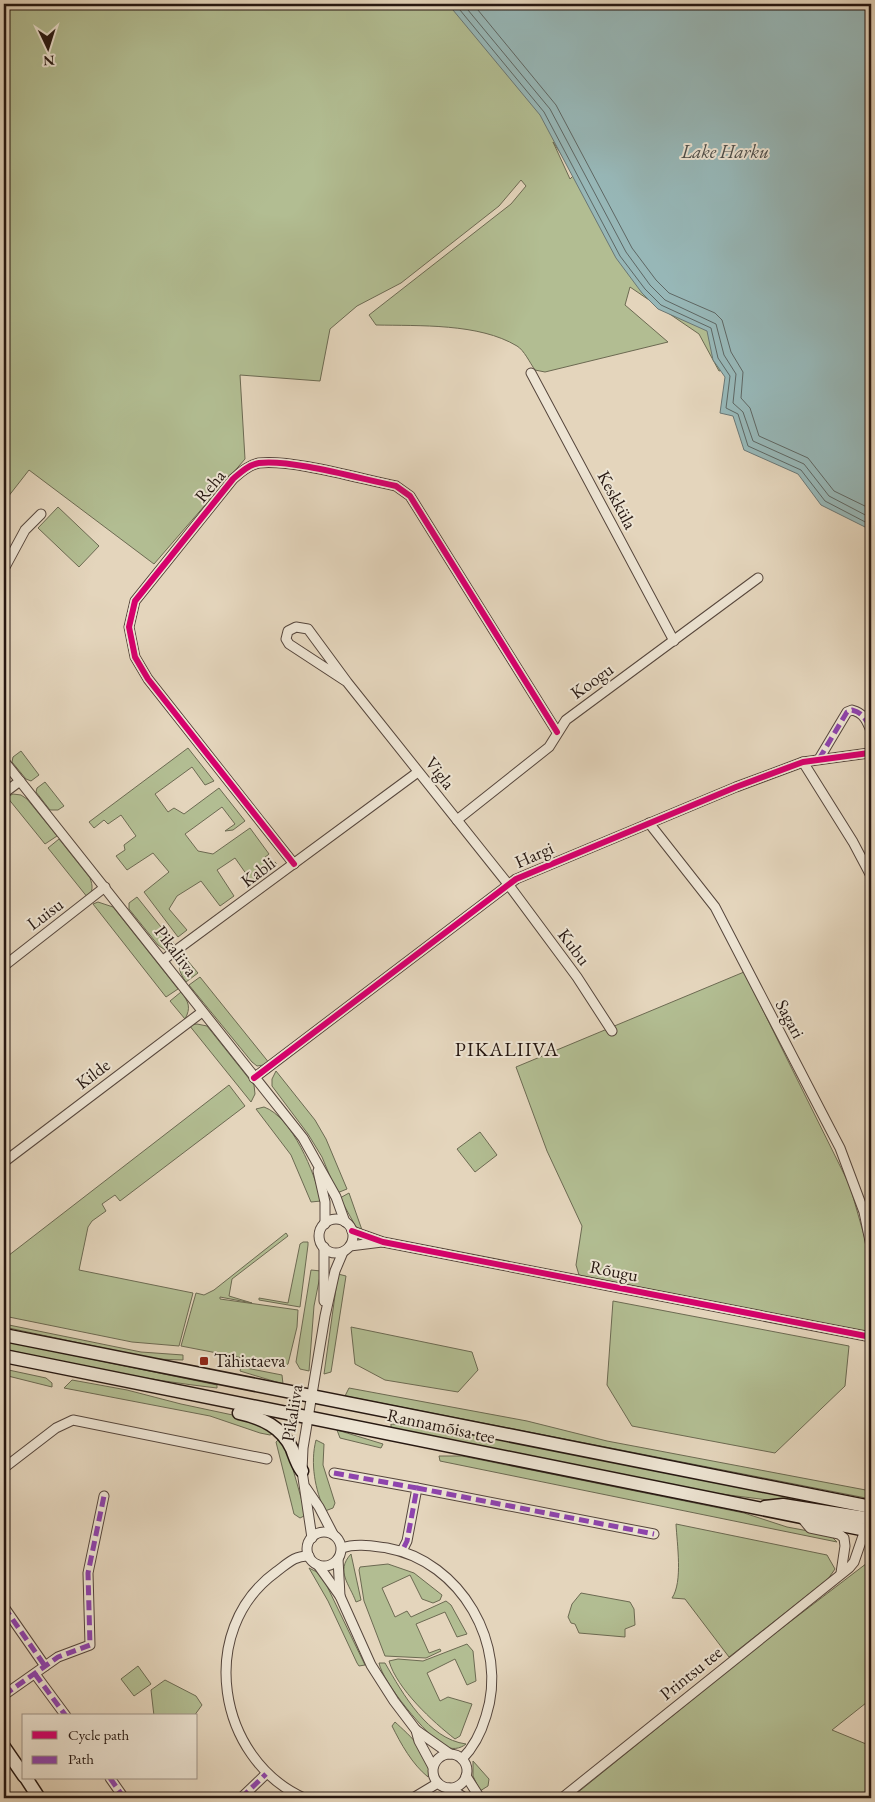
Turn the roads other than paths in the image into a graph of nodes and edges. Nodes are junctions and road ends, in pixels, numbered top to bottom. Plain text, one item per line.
1 (531, 373) dead end
2 (41, 514) dead end
3 (4, 568) edge
4 (758, 578) dead end
5 (674, 641) junction
6 (347, 682) junction
7 (871, 731) edge
8 (557, 732) junction
9 (871, 750) edge
10 (818, 758) junction
11 (4, 761) edge
12 (802, 762) junction
13 (418, 772) junction
14 (20, 781) junction
15 (4, 793) edge
16 (457, 820) junction
17 (649, 823) junction
18 (294, 864) junction
19 (871, 876) edge
20 (508, 884) junction
21 (105, 888) junction
22 (163, 960) junction
23 (4, 966) edge
24 (202, 1012) junction
25 (612, 1031) dead end
26 (254, 1078) junction
27 (4, 1162) edge
28 (316, 1164) junction
29 (345, 1222) junction
30 (325, 1224) junction
31 (352, 1231) junction
32 (383, 1242) junction
33 (871, 1246) edge
34 (324, 1247) junction
35 (346, 1249) junction
36 (325, 1316) junction
37 (4, 1335) edge
38 (871, 1337) edge
39 (4, 1356) edge
40 (311, 1397) junction
41 (216, 1400) junction
42 (308, 1417) junction
43 (268, 1459) dead end
44 (4, 1468) edge
45 (302, 1471) junction
46 (334, 1473) dead end
47 (304, 1486) junction
48 (417, 1488) junction
49 (104, 1496) dead end
50 (871, 1507) edge
51 (752, 1508) junction
52 (801, 1517) junction
53 (869, 1527) edge
54 (333, 1534) junction
55 (654, 1534) dead end
56 (312, 1538) junction
57 (342, 1548) junction
58 (402, 1551) junction
59 (309, 1556) junction
60 (338, 1559) junction
61 (318, 1564) junction
62 (842, 1573) junction
63 (340, 1596) junction
64 (4, 1607) edge
65 (45, 1666) junction
66 (35, 1674) junction
67 (4, 1695) edge
68 (65, 1714) edge
69 (416, 1730) junction
70 (4, 1747) edge
71 (450, 1754) junction
72 (462, 1758) junction
73 (433, 1767) junction
74 (22, 1773) edge
75 (266, 1774) junction
76 (466, 1776) junction
77 (27, 1780) edge
78 (111, 1780) edge
79 (438, 1783) junction
80 (448, 1788) junction
81 (39, 1798) edge
82 (124, 1798) edge
83 (241, 1798) edge
84 (304, 1798) edge
85 (413, 1798) edge
86 (466, 1798) edge
87 (480, 1798) edge
88 (562, 1798) edge

1 - 5 street, Keskküla
2 - 3 street
4 - 5 street, Koogu
5 - 8 street, Koogu
6 - 6 street, Vigla
6 - 13 street, Vigla
7 - 10 street
8 - 16 street, Koogu
8 - 18 street, Reha
9 - 10 street, Hargi
10 - 12 street, Hargi
11 - 14 street, Pikaliiva
12 - 17 street, Hargi
12 - 19 street
13 - 16 street, Vigla
13 - 18 street, Kabli
14 - 15 street
14 - 21 street, Pikaliiva
16 - 20 street, Vigla
17 - 20 street, Hargi
17 - 33 street, Sagari
18 - 22 street, Kabli
20 - 25 street, Kubu
20 - 26 street, Hargi
21 - 22 street, Pikaliiva
21 - 23 street, Luisu
22 - 24 street, Pikaliiva
24 - 26 street, Pikaliiva
24 - 27 street, Kilde
26 - 28 street, Pikaliiva
28 - 29 street, Pikaliiva
28 - 30 street, Pikaliiva
29 - 30 street
29 - 31 street, Pikaliiva
30 - 34 street, Pikaliiva
31 - 32 street, Rõugu
31 - 35 street, Pikaliiva
32 - 35 street, Rõugu
32 - 38 street, Rõugu
34 - 35 street
34 - 36 street, Pikaliiva
35 - 36 street, Pikaliiva
36 - 40 street, Pikaliiva
37 - 40 main road, Rannamõisa tee
39 - 41 main road, Rannamõisa tee
40 - 42 street, Pikaliiva
40 - 50 main road, Rannamõisa tee
41 - 42 main road, Rannamõisa tee
41 - 45 main road
42 - 45 street, Pikaliiva
42 - 51 main road, Rannamõisa tee
43 - 44 street
45 - 47 street, Pikaliiva
46 - 48 street
47 - 54 street, Pikaliiva
47 - 56 street, Pikaliiva
48 - 55 street
48 - 58 street
49 - 65 street
51 - 52 main road, Rannamõisa tee
51 - 53 main road
52 - 53 main road, Rannamõisa tee
52 - 62 street
53 - 62 street, Printsu tee
54 - 56 street
54 - 57 street
56 - 59 street
57 - 58 street
57 - 60 street
58 - 72 street
59 - 61 street
59 - 75 street
60 - 61 street
60 - 63 street
61 - 63 street
62 - 88 street, Printsu tee
63 - 69 street
64 - 65 street
65 - 66 street
66 - 67 street
66 - 68 street
69 - 71 street
69 - 73 street
70 - 74 main road
71 - 72 street
71 - 73 street
72 - 76 street
73 - 79 street
75 - 83 street
75 - 84 street
76 - 80 street
76 - 87 street
77 - 81 main road
78 - 82 street
79 - 80 street
79 - 85 street
80 - 86 street

